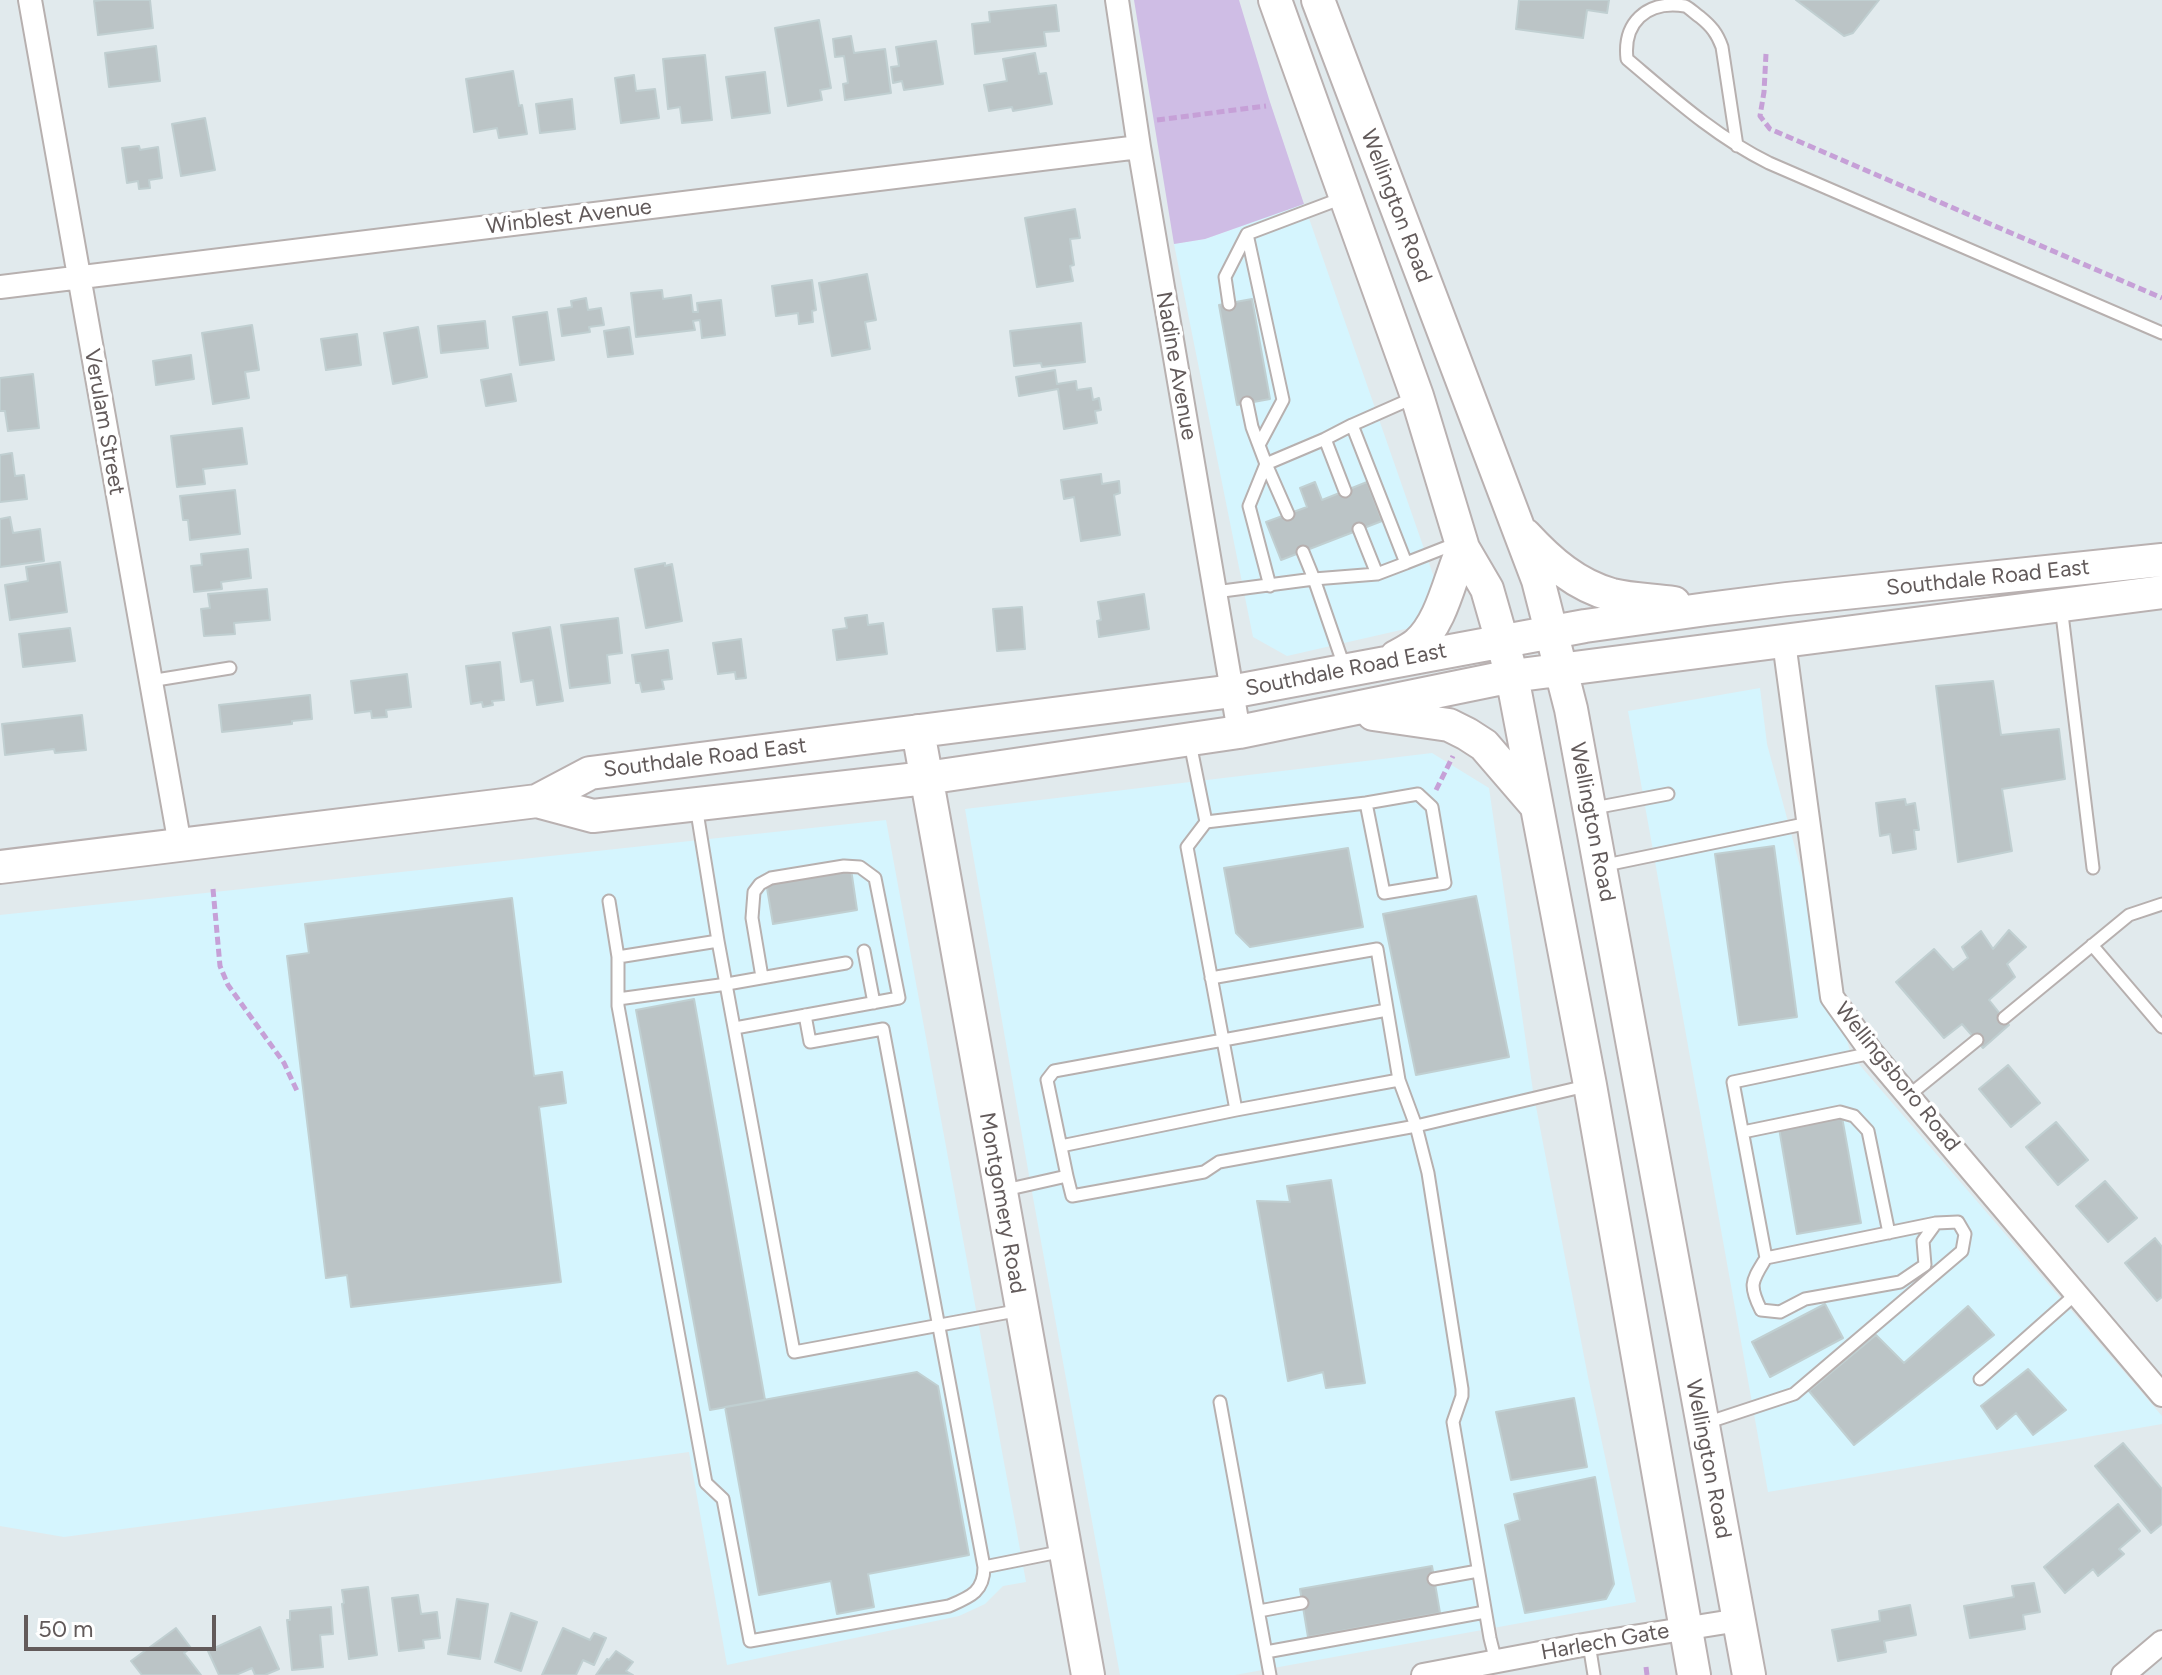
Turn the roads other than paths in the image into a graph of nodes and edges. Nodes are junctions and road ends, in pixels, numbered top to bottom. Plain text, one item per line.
1 (30, 0) edge
2 (1117, 0) edge
3 (1275, 0) edge
4 (1318, 0) edge
5 (1737, 146) junction
6 (1139, 147) junction
7 (1346, 197) junction
8 (1247, 234) junction
9 (78, 277) junction
10 (0, 287) edge
11 (1229, 304) dead end
12 (2162, 333) edge
13 (1417, 396) junction
14 (1247, 403) dead end
15 (1352, 425) junction
16 (1325, 439) junction
17 (1259, 445) junction
18 (1266, 464) junction
19 (1345, 491) dead end
20 (1288, 514) dead end
21 (1518, 527) junction
22 (1359, 529) dead end
23 (1462, 545) junction
24 (1303, 552) dead end
25 (2162, 560) edge
26 (1406, 563) junction
27 (1377, 574) junction
28 (1314, 579) junction
29 (1270, 586) junction
30 (1215, 592) junction
31 (2162, 592) edge
32 (2060, 605) junction
33 (1707, 609) junction
34 (1551, 632) junction
35 (1501, 641) junction
36 (1784, 642) junction
37 (1389, 662) junction
38 (230, 668) dead end
39 (1345, 670) junction
40 (1560, 670) junction
41 (1512, 676) junction
42 (150, 681) junction
43 (1232, 691) junction
44 (1344, 711) junction
45 (918, 731) junction
46 (1239, 732) junction
47 (1189, 738) junction
48 (926, 778) junction
49 (1668, 794) dead end
50 (537, 801) junction
51 (1366, 803) junction
52 (696, 805) junction
53 (1536, 805) junction
54 (1589, 809) junction
55 (1206, 822) junction
56 (1809, 823) junction
57 (180, 845) junction
58 (1600, 866) junction
59 (0, 867) edge
60 (2093, 868) dead end
61 (609, 901) dead end
62 (2161, 906) edge
63 (718, 941) junction
64 (2092, 945) junction
65 (864, 951) dead end
66 (618, 957) junction
67 (846, 963) dead end
68 (762, 977) junction
69 (1211, 978) junction
70 (727, 984) junction
71 (618, 999) junction
72 (874, 1003) junction
73 (1387, 1010) junction
74 (805, 1015) junction
75 (2004, 1018) dead end
76 (2162, 1027) edge
77 (735, 1028) junction
78 (1977, 1040) dead end
79 (1223, 1041) junction
80 (1872, 1053) junction
81 (1399, 1080) junction
82 (1590, 1085) junction
83 (1908, 1096) junction
84 (1236, 1110) junction
85 (1416, 1126) junction
86 (1743, 1132) junction
87 (1061, 1146) junction
88 (1067, 1176) junction
89 (1000, 1191) junction
90 (1936, 1223) junction
91 (1889, 1233) junction
92 (1766, 1258) junction
93 (2077, 1293) junction
94 (1022, 1310) junction
95 (939, 1325) junction
96 (1980, 1379) dead end
97 (2162, 1395) edge
98 (1220, 1402) dead end
99 (1701, 1425) junction
100 (1652, 1432) junction
101 (1065, 1551) junction
102 (984, 1567) junction
103 (1478, 1571) junction
104 (1434, 1579) dead end
105 (1302, 1603) dead end
106 (1259, 1611) junction
107 (1485, 1612) junction
108 (1739, 1620) junction
109 (1685, 1628) junction
110 (2162, 1642) edge
111 (1589, 1644) junction
112 (1266, 1652) junction
113 (1496, 1662) junction
114 (1088, 1675) edge
115 (1270, 1675) edge
116 (1423, 1675) edge
117 (1594, 1675) edge
118 (1694, 1675) edge
119 (1749, 1675) edge
120 (2123, 1675) edge

1 - 9 street, Verulam Street
2 - 6 street, Nadine Avenue
3 - 7 main road, Wellington Road
4 - 21 main road, Wellington Road
5 - 5 lane
5 - 12 lane
6 - 9 street, Winblest Avenue
6 - 30 street, Nadine Avenue
7 - 8 lane
7 - 13 main road, Wellington Road
8 - 11 lane
8 - 17 lane
9 - 10 street, Winblest Avenue
9 - 42 street, Verulam Street
13 - 15 lane
13 - 23 main road, Wellington Road
14 - 17 lane
15 - 16 lane
15 - 26 lane
16 - 18 lane
16 - 19 lane
17 - 18 lane
18 - 20 lane
18 - 29 lane
21 - 33 main road
21 - 34 main road, Wellington Road
22 - 27 lane
23 - 26 lane
23 - 35 main road, Wellington Road
23 - 37 main road
24 - 28 lane
25 - 33 main road, Southdale Road East
26 - 27 lane
27 - 28 lane
28 - 29 lane
28 - 39 lane
29 - 30 lane
30 - 43 street, Nadine Avenue
31 - 32 main road, Southdale Road East
32 - 36 main road, Southdale Road East
32 - 60 lane
33 - 34 main road, Southdale Road East
34 - 35 main road, Southdale Road East
34 - 40 main road, Wellington Road
35 - 37 main road, Southdale Road East
35 - 41 main road, Wellington Road
36 - 40 main road, Southdale Road East
36 - 56 street, Wellingsboro Road
37 - 39 main road, Southdale Road East
38 - 42 lane
39 - 43 main road, Southdale Road East
40 - 41 main road, Southdale Road East
40 - 54 main road, Wellington Road
41 - 44 main road, Southdale Road East
41 - 53 main road, Wellington Road
42 - 57 street, Verulam Street
43 - 45 main road, Southdale Road East
43 - 46 street, Nadine Avenue
44 - 46 main road, Southdale Road East
44 - 53 main road
45 - 48 main road, Montgomery Road
45 - 50 main road, Southdale Road East
46 - 47 main road, Southdale Road East
47 - 48 main road, Southdale Road East
47 - 55 lane
48 - 52 main road, Southdale Road East
48 - 89 main road, Montgomery Road
49 - 54 lane
50 - 52 main road, Southdale Road East
50 - 57 main road, Southdale Road East
51 - 51 lane
51 - 55 lane
52 - 63 lane
53 - 82 main road, Wellington Road
54 - 58 main road, Wellington Road
55 - 69 lane
56 - 58 lane
56 - 80 street, Wellingsboro Road
57 - 59 main road, Southdale Road East
58 - 99 main road, Wellington Road
61 - 66 lane
62 - 64 lane
63 - 66 lane
63 - 70 lane
64 - 75 lane
64 - 76 lane
65 - 72 lane
66 - 71 lane
67 - 68 lane
68 - 70 lane
68 - 72 lane
69 - 73 lane
69 - 79 lane
70 - 71 lane
70 - 77 lane
71 - 102 lane
72 - 74 lane
73 - 79 lane
73 - 81 lane
74 - 77 lane
74 - 95 lane
77 - 95 lane
78 - 83 lane
79 - 84 lane
79 - 87 lane
80 - 83 street, Wellingsboro Road
80 - 86 lane
81 - 84 lane
81 - 85 lane
82 - 85 lane
82 - 100 main road, Wellington Road
83 - 93 street, Wellingsboro Road
84 - 87 lane
85 - 88 lane
85 - 103 lane
86 - 91 lane
86 - 92 lane
87 - 88 lane
88 - 89 lane
89 - 94 main road, Montgomery Road
90 - 91 lane
90 - 92 lane
90 - 99 lane
91 - 92 lane
93 - 96 lane
93 - 97 street, Wellingsboro Road
94 - 95 lane
94 - 101 main road, Montgomery Road
95 - 102 lane
98 - 106 lane
99 - 100 main road
99 - 108 main road, Wellington Road
100 - 109 main road, Wellington Road
101 - 102 lane
101 - 114 main road, Montgomery Road
103 - 104 lane
103 - 107 lane
105 - 106 lane
106 - 112 lane
107 - 112 lane
107 - 113 lane
108 - 109 street, Harlech Gate
108 - 119 main road, Wellington Road
109 - 111 street, Harlech Gate
109 - 118 main road, Wellington Road
110 - 120 street
111 - 113 street, Harlech Gate
111 - 117 lane
112 - 115 lane
113 - 116 street, Harlech Gate

